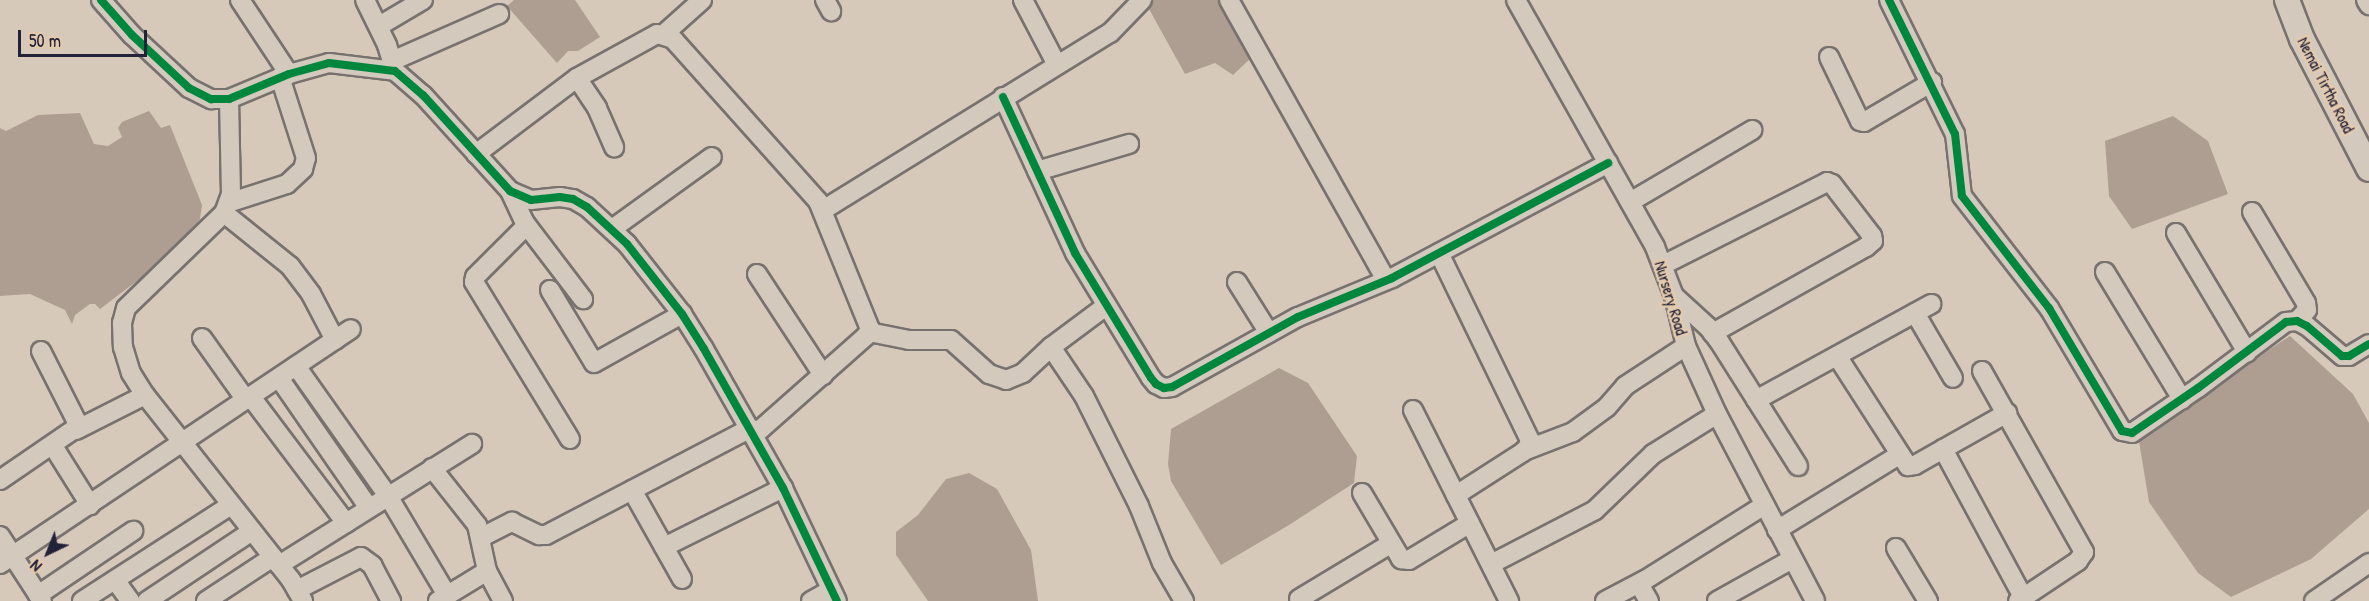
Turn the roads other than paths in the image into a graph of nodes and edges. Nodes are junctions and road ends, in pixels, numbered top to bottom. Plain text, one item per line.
1 (101, 0) edge
2 (240, 0) edge
3 (365, 0) edge
4 (423, 0) edge
5 (702, 0) edge
6 (1023, 0) edge
7 (1142, 0) edge
8 (1229, 0) edge
9 (1516, 0) edge
10 (1889, 0) edge
11 (2287, 0) edge
12 (2366, 0) edge
13 (2369, 5) edge
14 (499, 14) dead end
15 (379, 26) junction
16 (664, 34) junction
17 (1829, 57) dead end
18 (1057, 65) junction
19 (393, 66) junction
20 (284, 75) junction
21 (577, 78) junction
22 (1932, 82) junction
23 (1003, 97) junction
24 (229, 99) junction
25 (1752, 129) dead end
26 (1130, 144) dead end
27 (614, 147) dead end
28 (476, 154) junction
29 (712, 157) dead end
30 (1608, 163) junction
31 (2369, 169) edge
32 (1037, 171) junction
33 (510, 191) junction
34 (1630, 202) junction
35 (226, 208) junction
36 (823, 210) junction
37 (2252, 212) dead end
38 (525, 223) junction
39 (612, 229) junction
40 (2176, 233) dead end
41 (1439, 253) junction
42 (1663, 265) junction
43 (2105, 272) dead end
44 (757, 274) dead end
45 (1386, 280) junction
46 (1237, 282) dead end
47 (550, 290) dead end
48 (1674, 296) junction
49 (583, 299) dead end
50 (1931, 304) dead end
51 (1106, 306) junction
52 (1915, 313) junction
53 (682, 314) junction
54 (2297, 321) junction
55 (351, 329) dead end
56 (869, 332) junction
57 (1269, 333) junction
58 (1713, 333) junction
59 (202, 338) dead end
60 (335, 340) junction
61 (2369, 344) edge
62 (1686, 346) junction
63 (1051, 347) junction
64 (41, 351) dead end
65 (2247, 352) junction
66 (1837, 356) junction
67 (296, 366) junction
68 (1982, 371) dead end
69 (823, 375) junction
70 (279, 378) junction
71 (1953, 378) dead end
72 (145, 394) junction
73 (249, 398) junction
74 (2182, 399) junction
75 (1756, 400) junction
76 (1413, 410) dead end
77 (2007, 413) junction
78 (1717, 414) junction
79 (76, 430) junction
80 (752, 432) junction
81 (570, 439) dead end
82 (183, 443) junction
83 (472, 444) dead end
84 (53, 446) junction
85 (1942, 449) junction
86 (1526, 450) junction
87 (1899, 455) junction
88 (1798, 466) dead end
89 (432, 468) junction
90 (0, 479) edge
91 (783, 488) junction
92 (632, 490) junction
93 (1362, 494) dead end
94 (1456, 495) junction
95 (388, 496) junction
96 (90, 504) junction
97 (231, 504) junction
98 (1763, 506) junction
99 (369, 508) junction
100 (346, 523) junction
101 (1470, 523) junction
102 (1777, 530) junction
103 (133, 531) dead end
104 (252, 531) junction
105 (0, 536) edge
106 (482, 537) junction
107 (1390, 544) junction
108 (664, 547) junction
109 (1896, 548) dead end
110 (1792, 559) junction
111 (6, 560) edge
112 (276, 561) junction
113 (2369, 563) edge
114 (1491, 564) junction
115 (487, 572) junction
116 (682, 579) dead end
117 (115, 580) junction
118 (1639, 584) junction
119 (834, 595) edge
120 (300, 596) edge
121 (450, 597) edge
122 (40, 598) edge
123 (1299, 599) dead end
124 (2020, 599) edge
125 (1506, 600) edge
126 (82, 601) edge
127 (130, 601) edge
128 (147, 601) edge
129 (206, 601) edge
130 (391, 601) edge
131 (503, 601) edge
132 (811, 601) edge
133 (1184, 601) edge
134 (1605, 601) edge
135 (1649, 601) edge
136 (1717, 601) edge
137 (1815, 601) edge
138 (1928, 601) edge
139 (2314, 601) edge

1 - 24 street
2 - 20 street
3 - 15 street
4 - 15 street
5 - 16 street
6 - 18 street
7 - 18 street
8 - 45 street
9 - 30 street, Nursery Road
10 - 22 street
11 - 31 street, Nemai Tirtha Road
12 - 13 street
14 - 19 street
15 - 19 street
16 - 21 street
16 - 36 street
17 - 22 street
18 - 23 street
19 - 20 street
19 - 28 street
20 - 24 street
20 - 35 street
21 - 27 street
21 - 28 street
22 - 74 street
23 - 32 street
23 - 36 street
24 - 35 street
25 - 34 street
26 - 32 street
28 - 33 street
29 - 39 street
30 - 34 street, Nursery Road
30 - 41 street
32 - 51 street
33 - 38 street
33 - 39 street
34 - 42 street, Nursery Road
35 - 60 street
35 - 72 street
36 - 56 street
37 - 54 street
38 - 49 street
38 - 81 street
39 - 53 street
40 - 65 street
41 - 45 street
41 - 86 street
42 - 48 street, Nursery Road
42 - 58 street
43 - 74 street
44 - 69 street
45 - 57 street
46 - 57 street
47 - 53 street
48 - 58 street
48 - 62 street, Nursery Road
50 - 52 street
51 - 57 street
51 - 63 street
52 - 66 street
52 - 71 street
53 - 80 street
54 - 61 street
54 - 65 street
55 - 60 street
56 - 63 street
56 - 69 street
58 - 75 street
59 - 73 street
60 - 67 street
62 - 78 street, Nursery Road
62 - 86 street
63 - 133 street
64 - 79 street
65 - 74 street
66 - 75 street
66 - 87 street
67 - 70 street
67 - 95 street
68 - 77 street
69 - 80 street
70 - 73 street
70 - 99 street
72 - 79 street
72 - 82 street
73 - 82 street
73 - 100 street
75 - 88 street
76 - 94 street
77 - 85 street
77 - 124 street
78 - 98 street, Nursery Road
78 - 114 street
79 - 84 street
80 - 91 street
80 - 92 street
82 - 96 street
82 - 97 street
83 - 89 street
84 - 90 street
84 - 96 street
85 - 87 street
85 - 124 street
86 - 94 street
87 - 102 street
89 - 95 street
89 - 106 street
91 - 108 street
91 - 119 street
92 - 106 street
92 - 108 street
93 - 107 street
94 - 101 street
95 - 99 street
95 - 121 street
96 - 111 street
97 - 104 street
97 - 117 street
98 - 102 street, Nursery Road
98 - 118 street
99 - 100 street
100 - 112 street
101 - 107 street
101 - 114 street
102 - 110 street, Nursery Road
103 - 122 street
104 - 112 street
104 - 128 street
105 - 111 street
106 - 115 street
107 - 123 street
108 - 116 street
109 - 138 street
110 - 136 street
110 - 137 street, Nursery Road
111 - 122 street
112 - 120 street
112 - 129 street
113 - 139 street
114 - 125 street
115 - 121 street
115 - 131 street
117 - 126 street
117 - 127 street
118 - 134 street
118 - 135 street
119 - 132 street
120 - 130 street

